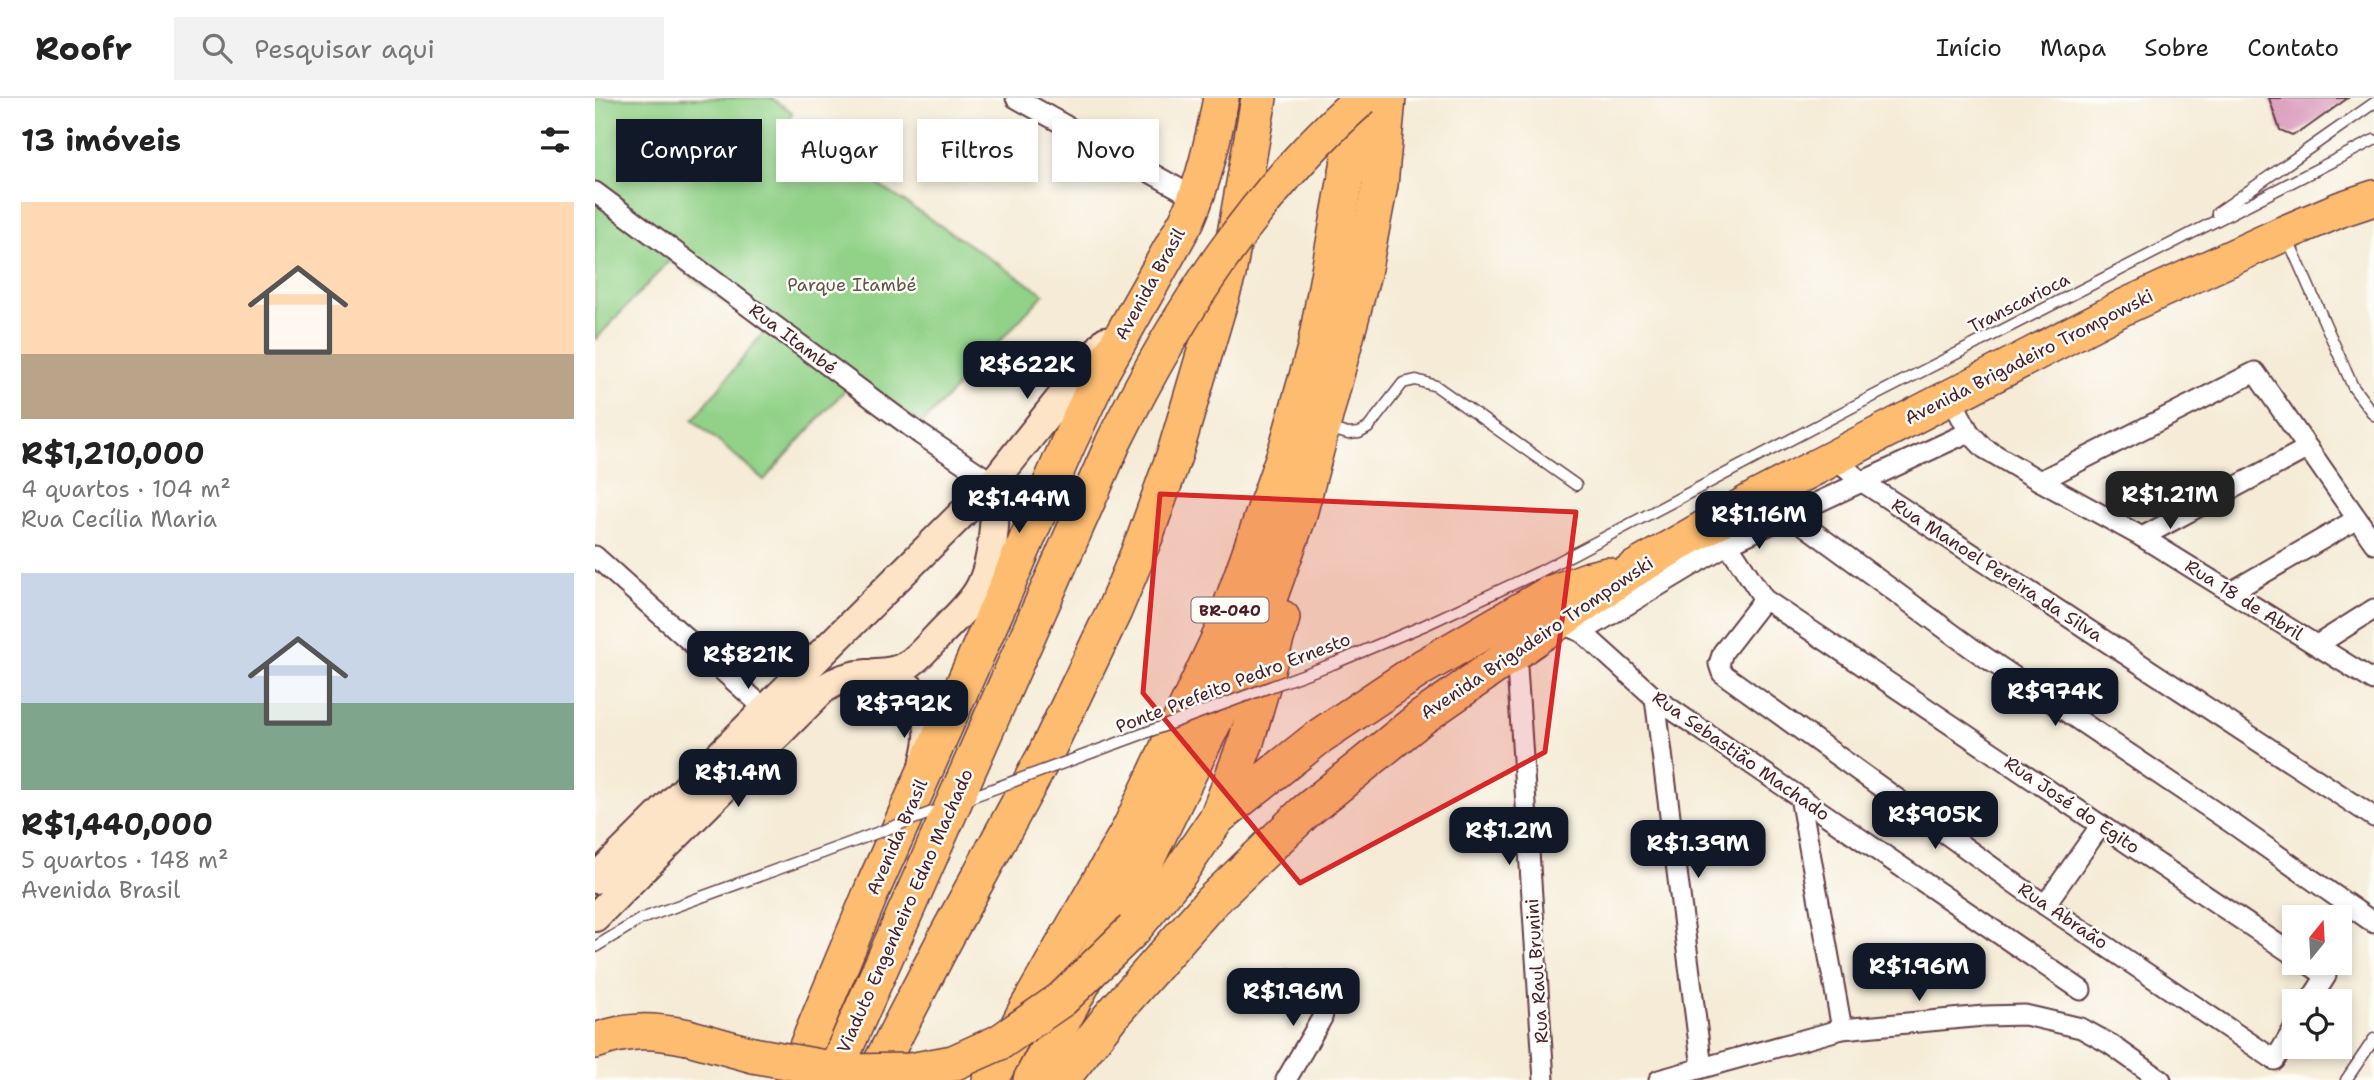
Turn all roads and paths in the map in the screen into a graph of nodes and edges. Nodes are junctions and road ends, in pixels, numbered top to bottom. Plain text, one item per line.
1 (1016, 98) edge
2 (1221, 98) edge
3 (1259, 98) edge
4 (1355, 98) edge
5 (1362, 98) edge
6 (1388, 98) edge
7 (2374, 103) edge
8 (2374, 140) edge
9 (595, 192) edge
10 (1196, 198) junction
11 (2374, 198) edge
12 (2191, 232) junction
13 (2285, 233) junction
14 (1147, 290) junction
15 (1950, 396) junction
16 (1861, 402) joint
17 (2374, 415) edge
18 (1324, 427) junction
19 (1969, 432) junction
20 (2308, 448) junction
21 (1833, 458) junction
22 (1861, 481) junction
23 (2040, 481) junction
24 (993, 483) junction
25 (1576, 485) dead end
26 (1775, 505) junction
27 (1298, 518) junction
28 (2357, 519) junction
29 (2142, 537) junction
30 (937, 538) junction
31 (2374, 543) edge
32 (1728, 544) junction
33 (595, 556) edge
34 (1635, 569) junction
35 (982, 580) junction
36 (2231, 592) junction
37 (1763, 598) junction
38 (2374, 609) edge
39 (1570, 627) junction
40 (2317, 645) junction
41 (1516, 652) junction
42 (875, 673) junction
43 (2374, 681) edge
44 (1655, 698) junction
45 (765, 709) junction
46 (1800, 797) junction
47 (910, 808) junction
48 (2374, 817) edge
49 (1217, 818) junction
50 (2101, 825) junction
51 (595, 879) edge
52 (2045, 905) junction
53 (595, 917) edge
54 (2374, 923) edge
55 (595, 947) edge
56 (2282, 947) edge
57 (1289, 979) dead end
58 (2081, 990) dead end
59 (1842, 1029) junction
60 (2374, 1039) edge
61 (595, 1041) edge
62 (2282, 1048) edge
63 (1702, 1068) junction
64 (793, 1080) edge
65 (831, 1080) edge
66 (872, 1080) edge
67 (990, 1080) edge
68 (1031, 1080) edge
69 (1061, 1080) edge
70 (1286, 1080) edge
71 (1544, 1080) edge
72 (1659, 1080) edge
73 (2161, 1080) edge
74 (2346, 1080) edge

1 - 10 street
2 - 10 highway, Avenida Brasil
3 - 66 highway
4 - 67 highway, BR-040
5 - 65 highway, Viaduto Engenheiro Edno Machado, bridge
6 - 18 highway
7 - 12 lane, Transcarioca
8 - 12 lane, Transcarioca
9 - 24 street, Rua Itambé
10 - 14 highway, Avenida Brasil
11 - 13 highway, Avenida Brigadeiro Trompowski
12 - 16 lane, Transcarioca
13 - 15 highway, Avenida Brigadeiro Trompowski
13 - 17 lane
14 - 24 street
14 - 47 highway, Avenida Brasil
15 - 19 street, Rua 18 de Abril
15 - 21 highway, Avenida Brigadeiro Trompowski
16 - 55 lane, Ponte Prefeito Pedro Ernesto, bridge
18 - 25 lane
18 - 27 highway
19 - 22 street
19 - 23 street, Rua 18 de Abril
20 - 23 street
20 - 28 street
20 - 29 street
21 - 22 street, Rua Manoel Pereira da Silva
21 - 26 highway, Avenida Brigadeiro Trompowski
22 - 26 street
22 - 48 street, Rua Manoel Pereira da Silva
23 - 29 street, Rua 18 de Abril
24 - 30 street
24 - 35 street
26 - 32 street
26 - 34 highway, Avenida Brigadeiro Trompowski
26 - 54 street
27 - 49 highway
27 - 68 highway
28 - 31 street
28 - 36 street
29 - 36 street, Rua 18 de Abril
30 - 35 street
30 - 45 street
32 - 37 street, Rua José do Egito
32 - 39 street
33 - 45 street
34 - 39 highway, Avenida Brigadeiro Trompowski
34 - 49 highway
35 - 42 street
36 - 40 street, Rua 18 de Abril
37 - 50 street, Rua José do Egito
37 - 52 street, Rua Abraão
38 - 40 street
39 - 41 highway, Avenida Brigadeiro Trompowski
39 - 44 street, Rua Sebastião Machado
40 - 43 street, Rua 18 de Abril
41 - 69 highway, Avenida Brigadeiro Trompowski
41 - 71 street, Rua Raul Brunini
42 - 47 street
42 - 53 street
44 - 46 street, Rua Sebastião Machado
44 - 63 street
45 - 51 street
46 - 58 street, Rua Sebastião Machado
46 - 59 street
47 - 64 highway, Avenida Brasil
49 - 61 highway, bridge
50 - 52 street
50 - 56 street, Rua José do Egito
52 - 62 street, Rua Abraão
57 - 70 street
59 - 63 street
59 - 73 street
60 - 74 lane
63 - 72 street

